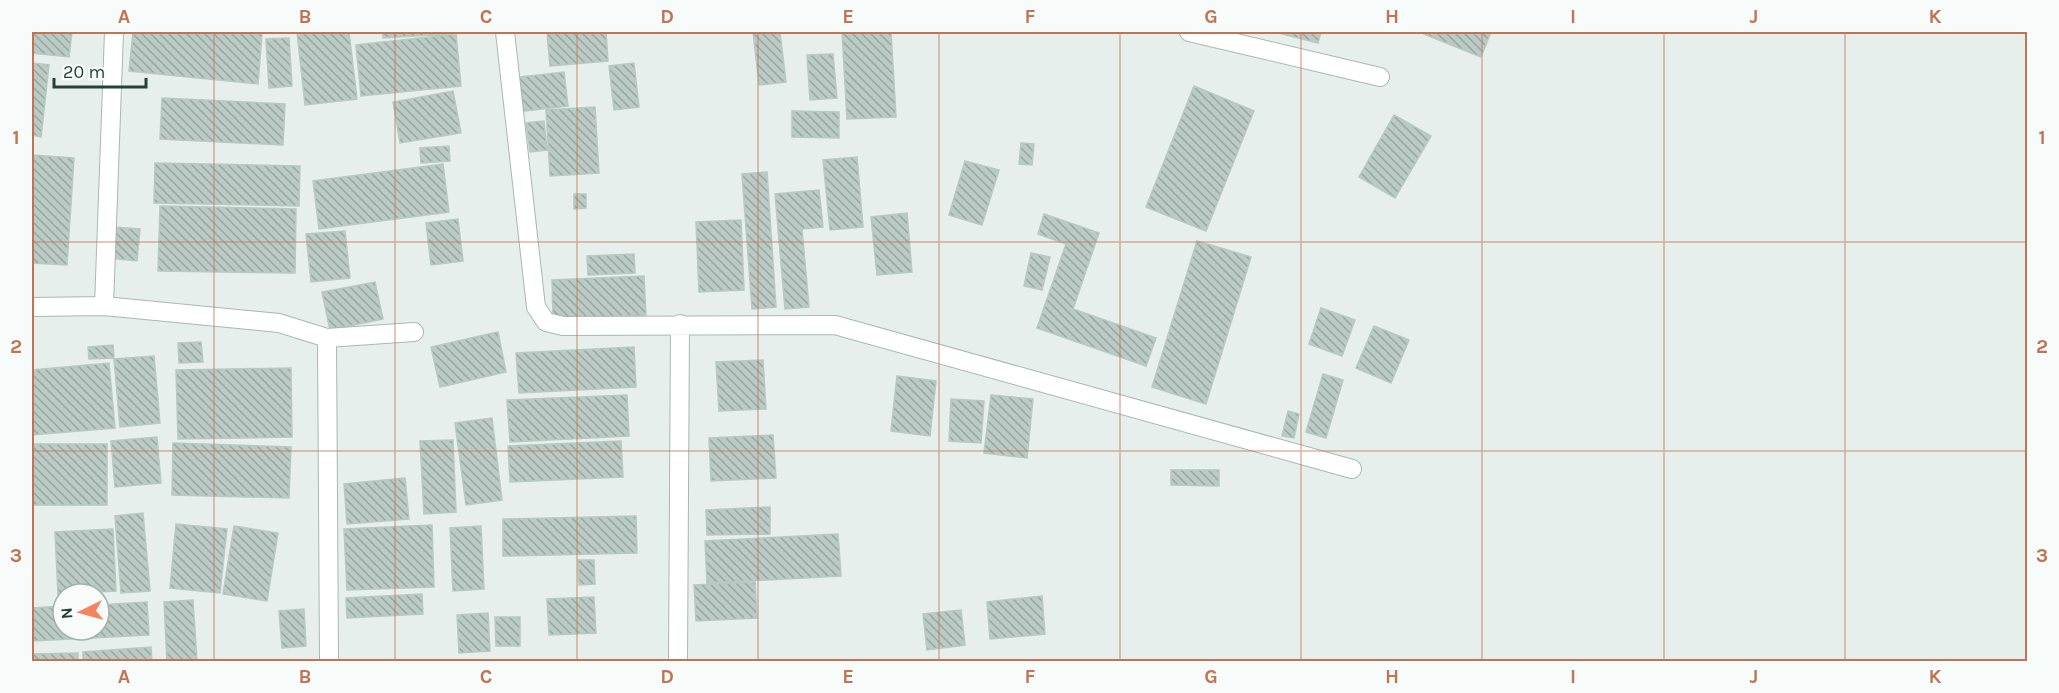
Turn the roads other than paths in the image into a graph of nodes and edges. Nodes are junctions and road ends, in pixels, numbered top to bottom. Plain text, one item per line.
1 (114, 32) edge
2 (505, 32) edge
3 (1189, 32) edge
4 (1380, 77) dead end
5 (104, 306) junction
6 (32, 308) edge
7 (680, 324) junction
8 (414, 332) dead end
9 (327, 338) junction
10 (1352, 470) dead end
11 (330, 662) edge
12 (678, 662) edge

1 - 5 street
2 - 7 street
3 - 4 street
5 - 6 street
5 - 9 street
7 - 10 street
7 - 12 street
8 - 9 street
9 - 11 street

